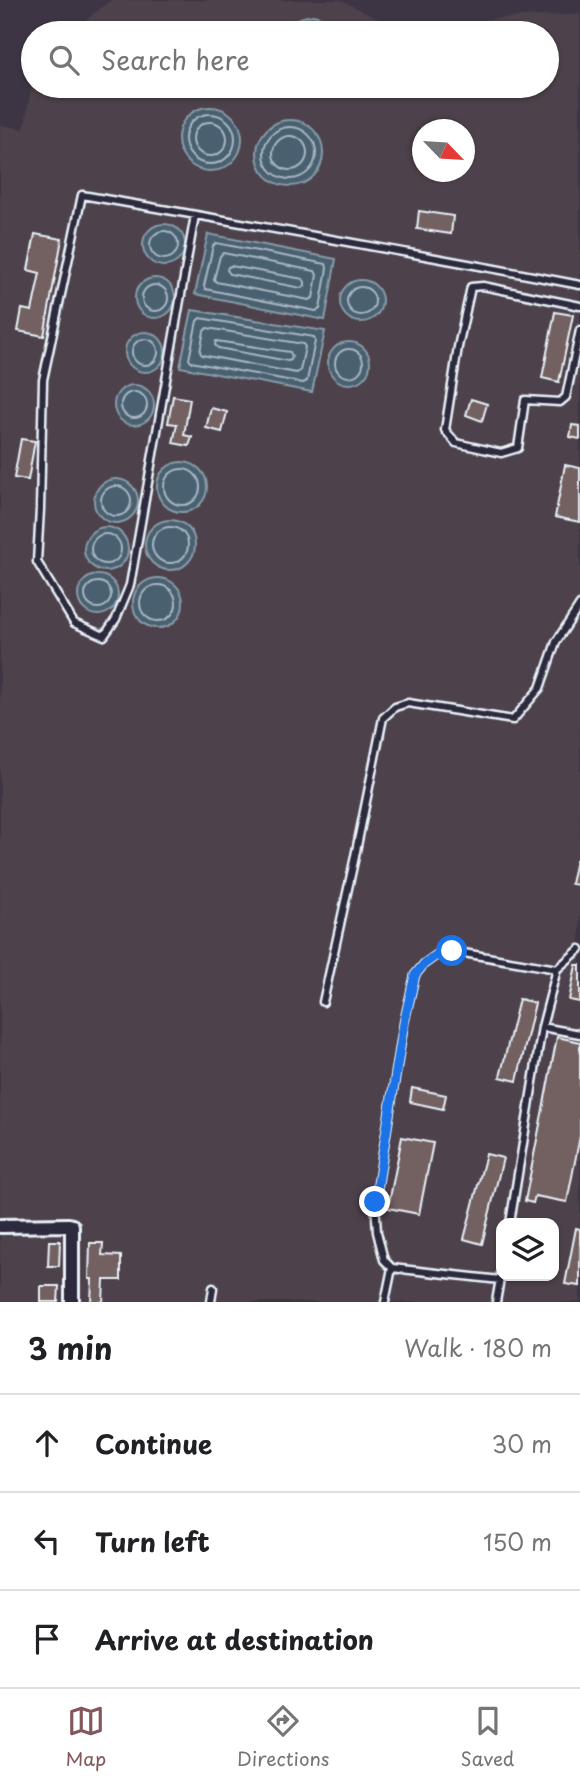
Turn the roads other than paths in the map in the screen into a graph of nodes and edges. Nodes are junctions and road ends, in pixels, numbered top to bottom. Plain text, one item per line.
1 (195, 215) junction
2 (580, 285) edge
3 (580, 306) edge
4 (580, 330) edge
5 (580, 605) edge
6 (580, 949) edge
7 (557, 969) junction
8 (323, 1002) dead end
9 (542, 1027) junction
10 (580, 1034) edge
11 (511, 1218) edge
12 (0, 1226) edge
13 (392, 1268) junction
14 (496, 1276) edge
15 (500, 1281) edge
16 (214, 1288) dead end
17 (72, 1302) edge
18 (211, 1302) edge
19 (385, 1302) edge
20 (496, 1302) edge

1 - 1 lane
1 - 2 lane
3 - 4 lane
5 - 8 lane
6 - 7 lane
7 - 9 lane
7 - 13 lane
9 - 10 lane
9 - 11 lane
12 - 17 street
13 - 14 lane
13 - 19 lane
15 - 20 lane
16 - 18 lane

